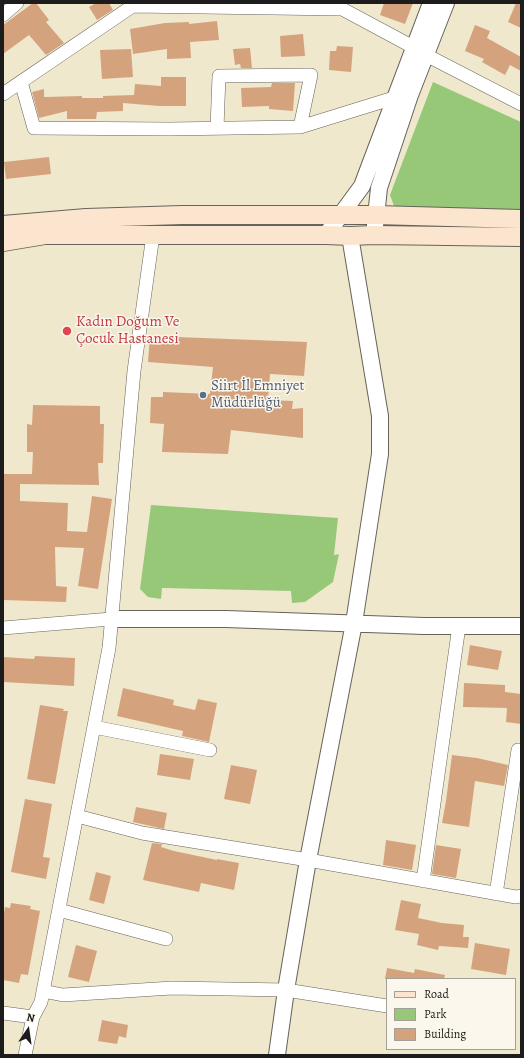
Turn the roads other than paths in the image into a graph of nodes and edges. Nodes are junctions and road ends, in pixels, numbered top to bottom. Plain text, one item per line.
1 (17, 3) edge
2 (431, 3) edge
3 (446, 3) edge
4 (135, 4) edge
5 (339, 5) edge
6 (3, 15) edge
7 (421, 52) junction
8 (20, 82) junction
9 (3, 94) edge
10 (397, 97) junction
11 (521, 104) edge
12 (300, 127) junction
13 (217, 128) junction
14 (341, 215) junction
15 (376, 215) junction
16 (521, 219) edge
17 (3, 225) edge
18 (153, 235) junction
19 (326, 235) junction
20 (374, 235) junction
21 (350, 236) junction
22 (521, 237) edge
23 (3, 242) edge
24 (111, 620) junction
25 (354, 623) junction
26 (459, 626) junction
27 (521, 626) edge
28 (3, 628) edge
29 (94, 727) junction
30 (210, 750) dead end
31 (518, 750) dead end
32 (77, 816) junction
33 (308, 860) junction
34 (423, 881) junction
35 (496, 894) junction
36 (521, 896) edge
37 (59, 910) junction
38 (166, 939) dead end
39 (286, 990) junction
40 (43, 991) junction
41 (386, 1006) edge
42 (3, 1013) edge
43 (33, 1017) junction
44 (26, 1055) edge
45 (277, 1055) edge

1 - 6 street
2 - 7 street
3 - 7 street
4 - 5 street
4 - 8 street
5 - 7 street
7 - 10 street
7 - 11 street
7 - 15 street
8 - 9 street
8 - 13 street
10 - 12 street
10 - 14 street
12 - 13 street
12 - 13 street
14 - 15 main road
14 - 17 main road
14 - 19 street
15 - 16 main road
15 - 20 street
18 - 19 main road
18 - 23 main road
18 - 24 street
19 - 21 main road
20 - 21 main road
20 - 22 main road
21 - 25 street
24 - 25 street
24 - 28 street
24 - 29 street
25 - 26 street
25 - 33 street
26 - 27 street
26 - 34 street
29 - 30 street
29 - 32 street
31 - 35 street
32 - 33 street
32 - 37 street
33 - 34 street
33 - 39 street
34 - 35 street
35 - 36 street
37 - 38 street
37 - 40 street
39 - 40 street
39 - 41 street
39 - 45 street
40 - 43 street
42 - 43 street
43 - 44 street

